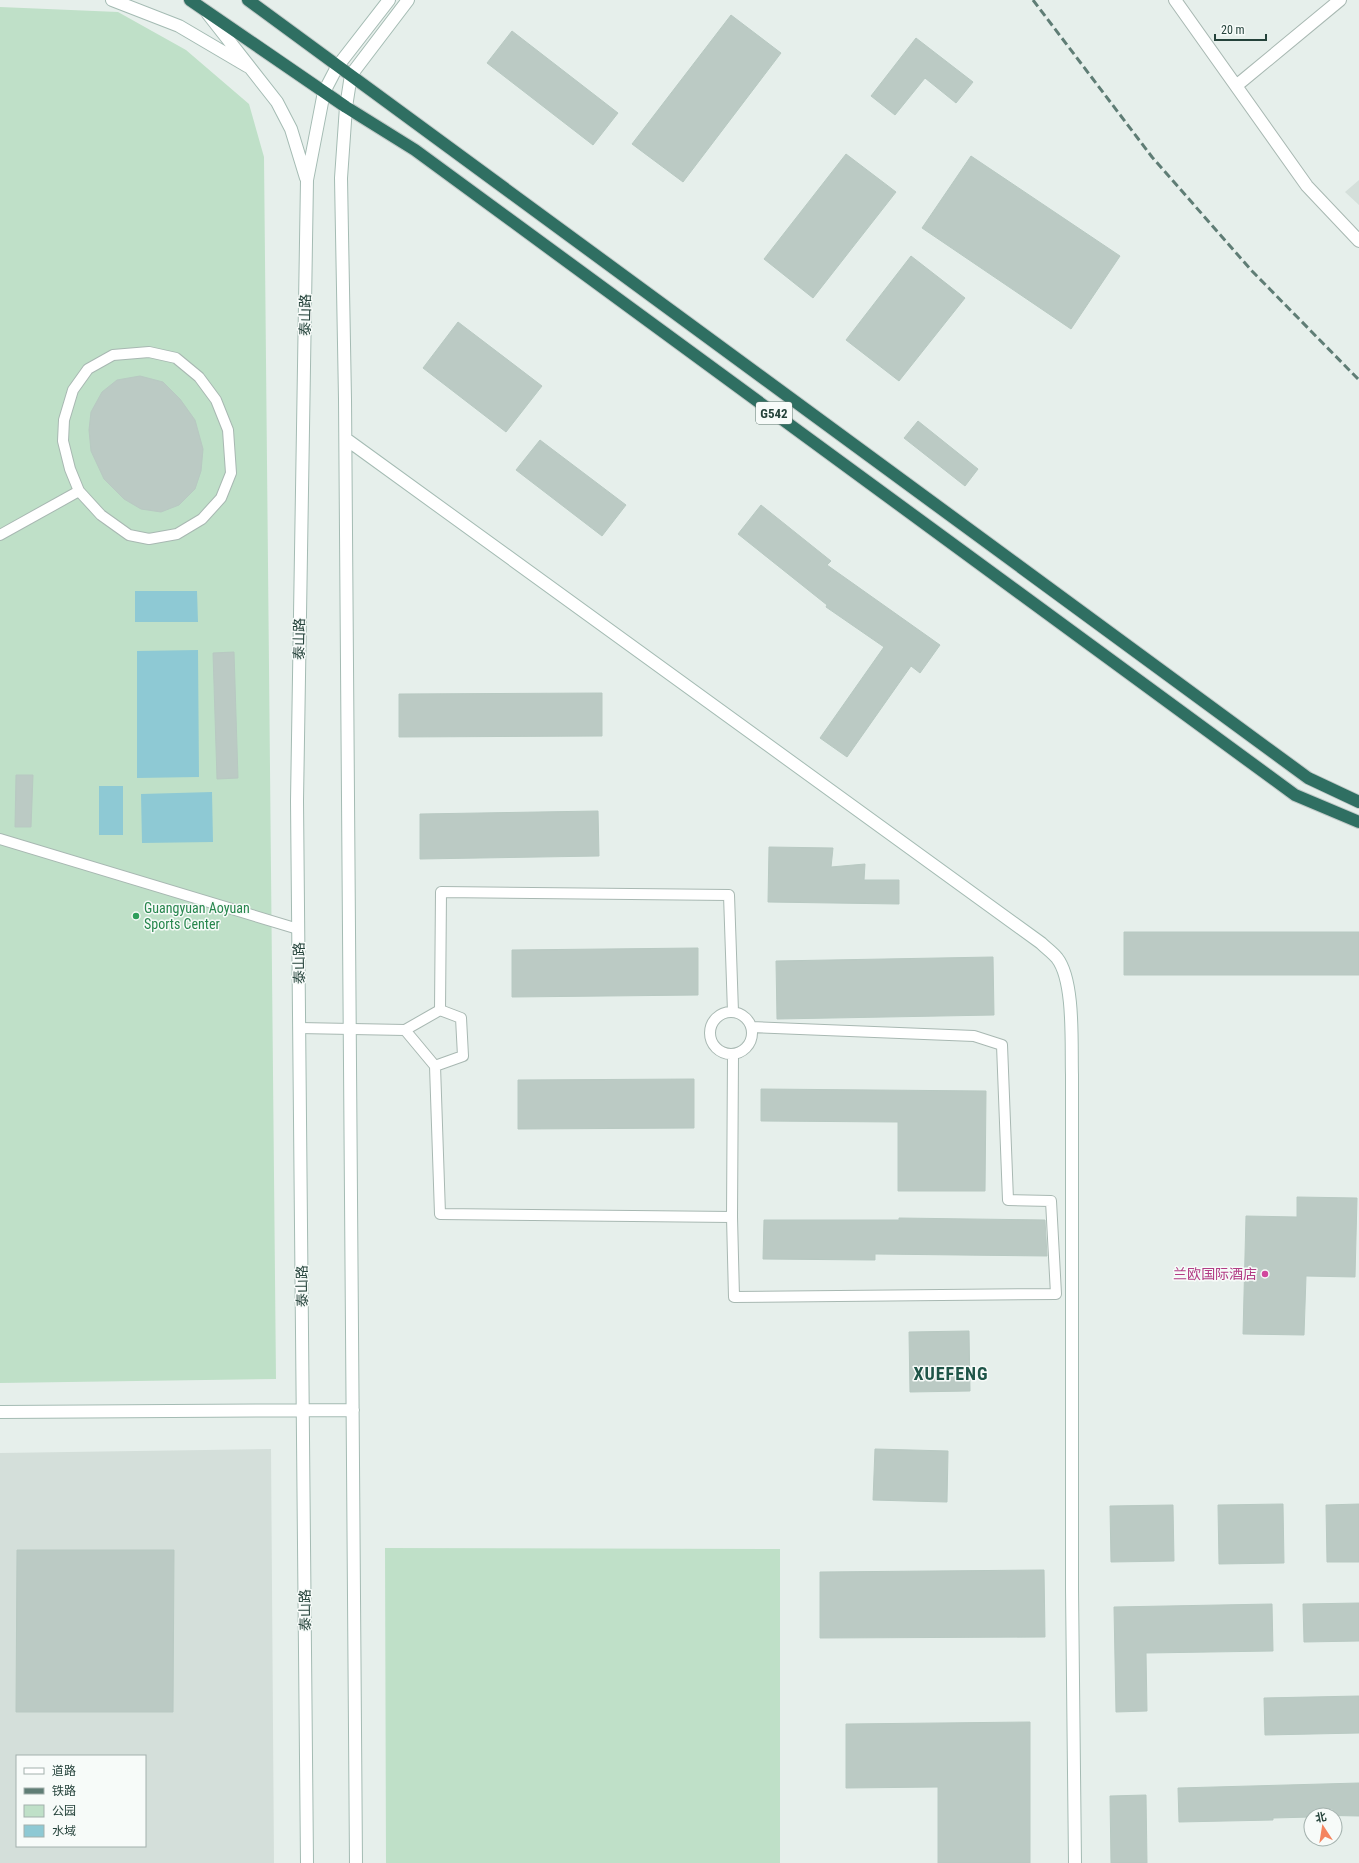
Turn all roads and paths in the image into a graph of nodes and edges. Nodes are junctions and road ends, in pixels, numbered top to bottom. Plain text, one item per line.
1 (112, 0) edge
2 (190, 0) edge
3 (248, 0) edge
4 (389, 0) edge
5 (408, 0) edge
6 (1175, 0) edge
7 (1340, 0) edge
8 (203, 8) junction
9 (337, 67) junction
10 (253, 70) junction
11 (351, 75) junction
12 (1236, 86) junction
13 (324, 92) junction
14 (346, 107) junction
15 (307, 180) junction
16 (1359, 241) edge
17 (346, 439) junction
18 (79, 490) junction
19 (0, 535) edge
20 (1359, 802) edge
21 (1359, 822) edge
22 (0, 839) edge
23 (298, 929) junction
24 (440, 1010) junction
25 (733, 1012) junction
26 (752, 1027) junction
27 (299, 1028) junction
28 (350, 1028) junction
29 (405, 1030) junction
30 (733, 1055) junction
31 (435, 1066) junction
32 (732, 1217) junction
33 (303, 1410) junction
34 (353, 1410) junction
35 (0, 1412) edge
36 (307, 1863) edge
37 (356, 1863) edge
38 (1076, 1863) edge

1 - 10 street
2 - 8 highway, G542
3 - 9 highway, G542
4 - 9 street, 泰山路
5 - 11 street
6 - 12 street
7 - 12 street
8 - 10 street
8 - 13 highway, G542
9 - 11 highway, G542
9 - 13 street, 泰山路
10 - 15 street
11 - 14 street
11 - 20 highway, G542
12 - 16 street
13 - 14 highway, G542
13 - 15 street, 泰山路
14 - 17 street
14 - 21 highway, G542
15 - 23 street, 泰山路
17 - 28 street
17 - 38 street
18 - 18 lane
18 - 19 lane
22 - 23 lane
23 - 27 street, 泰山路
24 - 25 lane
24 - 29 lane
24 - 31 lane
25 - 26 lane
25 - 30 lane
26 - 30 lane
26 - 32 lane
27 - 28 lane
27 - 33 street, 泰山路
28 - 29 lane
28 - 34 street
29 - 31 lane
30 - 32 lane
31 - 32 lane
33 - 34 street
33 - 35 street
33 - 36 street, 泰山路
34 - 37 street

